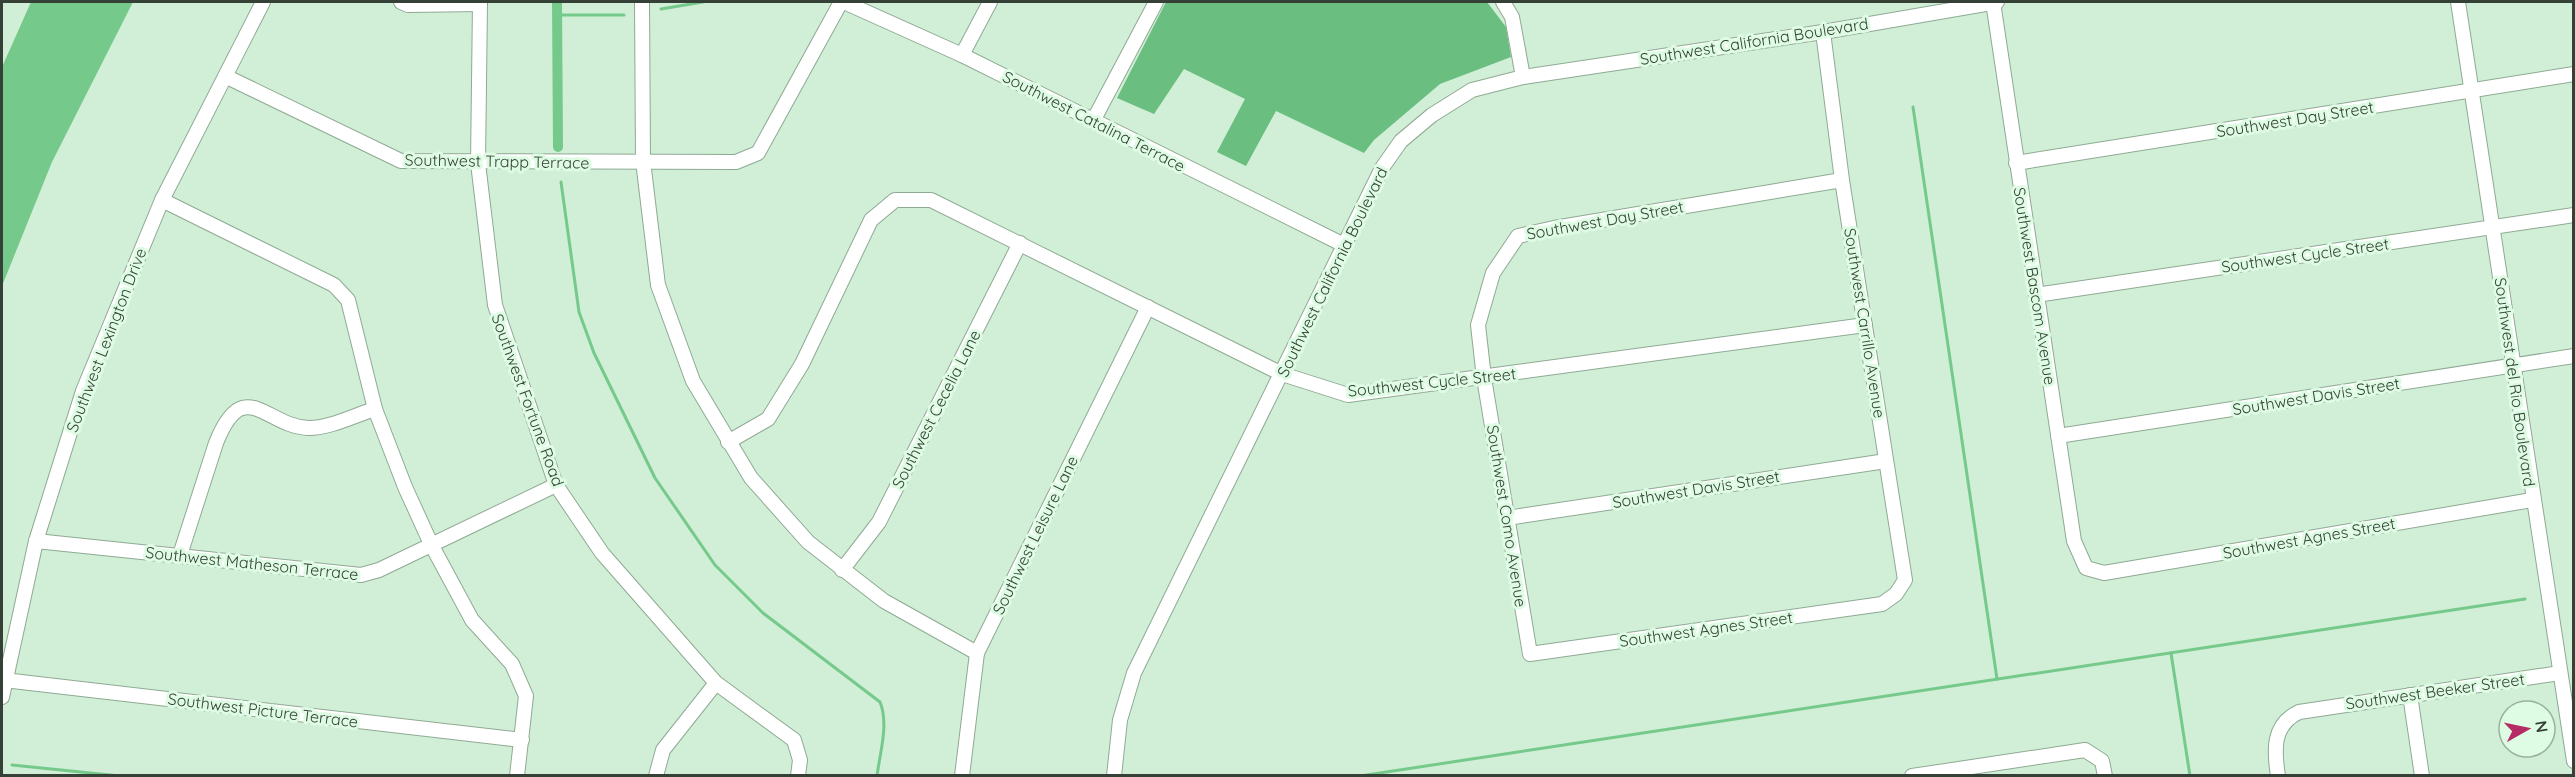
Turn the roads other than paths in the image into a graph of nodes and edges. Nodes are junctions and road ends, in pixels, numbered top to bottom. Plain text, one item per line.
1 (263, 2) edge
2 (401, 2) edge
3 (642, 2) edge
4 (842, 2) edge
5 (990, 2) edge
6 (1156, 2) edge
7 (1503, 2) edge
8 (1995, 2) edge
9 (2458, 2) edge
10 (480, 3) edge
11 (1823, 32) junction
12 (962, 55) junction
13 (2574, 74) edge
14 (227, 77) junction
15 (1523, 77) junction
16 (2470, 91) junction
17 (1093, 121) junction
18 (643, 161) junction
19 (478, 163) junction
20 (2016, 163) junction
21 (1842, 180) junction
22 (162, 200) junction
23 (2574, 215) edge
24 (2492, 227) junction
25 (1020, 243) junction
26 (1342, 244) junction
27 (2037, 295) junction
28 (1148, 307) junction
29 (1865, 325) junction
30 (2574, 356) edge
31 (2513, 366) junction
32 (1282, 374) junction
33 (1484, 378) junction
34 (375, 409) junction
35 (2058, 436) junction
36 (728, 442) junction
37 (1886, 461) junction
38 (556, 485) junction
39 (2532, 500) junction
40 (1507, 518) junction
41 (36, 541) junction
42 (431, 544) junction
43 (180, 555) junction
44 (2086, 568) joint
45 (842, 570) junction
46 (1882, 604) joint
47 (977, 653) junction
48 (1530, 654) joint
49 (2560, 673) junction
50 (4, 680) junction
51 (716, 683) junction
52 (2410, 695) junction
53 (2, 697) edge
54 (522, 740) junction
55 (2574, 762) edge
56 (2104, 768) edge
57 (518, 776) edge
58 (656, 776) edge
59 (798, 776) edge
60 (962, 776) edge
61 (1114, 776) edge
62 (1912, 776) edge
63 (2278, 776) edge
64 (2422, 776) edge

1 - 14 street, Southwest Lexington Drive
2 - 10 street
3 - 18 street
4 - 12 street, Southwest Catalina Terrace
4 - 18 street, Southwest Trapp Terrace
5 - 12 street
6 - 17 street
7 - 15 street
8 - 11 street, Southwest California Boulevard
8 - 20 street, Southwest Bascom Avenue
9 - 16 street, Southwest del Rio Boulevard
10 - 19 street, Southwest Fortune Road
11 - 15 street, Southwest California Boulevard
11 - 21 street, Southwest Carrillo Avenue
12 - 17 street, Southwest Catalina Terrace
13 - 16 street, Southwest Day Street
14 - 19 street, Southwest Trapp Terrace
14 - 22 street, Southwest Lexington Drive
15 - 26 street, Southwest California Boulevard
16 - 20 street, Southwest Day Street
16 - 24 street, Southwest del Rio Boulevard
17 - 26 street, Southwest Catalina Terrace
18 - 19 street, Southwest Trapp Terrace
18 - 36 street
19 - 38 street, Southwest Fortune Road
20 - 27 street, Southwest Bascom Avenue
21 - 29 street, Southwest Carrillo Avenue
21 - 33 street, Southwest Day Street
22 - 34 street
22 - 41 street, Southwest Lexington Drive
23 - 24 street, Southwest Cycle Street
24 - 27 street, Southwest Cycle Street
24 - 31 street, Southwest del Rio Boulevard
25 - 28 street, Southwest Cycle Street
25 - 36 street, Southwest Cycle Street
25 - 45 street, Southwest Cecelia Lane
26 - 32 street, Southwest California Boulevard
27 - 35 street, Southwest Bascom Avenue
28 - 32 street, Southwest Cycle Street
28 - 47 street, Southwest Leisure Lane
29 - 33 street, Southwest Cycle Street
29 - 37 street, Southwest Carrillo Avenue
30 - 31 street, Southwest Davis Street
31 - 35 street, Southwest Davis Street
31 - 39 street, Southwest del Rio Boulevard
32 - 33 street, Southwest Cycle Street
32 - 61 street, Southwest California Boulevard
33 - 40 street, Southwest Como Avenue
34 - 42 street
34 - 43 street
35 - 44 street, Southwest Bascom Avenue
36 - 45 street
37 - 40 street, Southwest Davis Street
37 - 46 street, Southwest Carrillo Avenue
38 - 42 street, Southwest Matheson Terrace
38 - 51 street, Southwest Fortune Road
39 - 44 street, Southwest Agnes Street
39 - 49 street, Southwest del Rio Boulevard
40 - 48 street, Southwest Como Avenue
41 - 43 street, Southwest Matheson Terrace
41 - 50 street, Southwest Lexington Drive
42 - 43 street, Southwest Matheson Terrace
42 - 54 street
45 - 47 street
46 - 48 street, Southwest Agnes Street
47 - 60 street, Southwest Leisure Lane
49 - 52 street, Southwest Beeker Street
49 - 55 street, Southwest del Rio Boulevard
50 - 53 street, Southwest Lexington Drive
50 - 54 street, Southwest Picture Terrace
51 - 58 street
51 - 59 street, Southwest Fortune Road
52 - 63 street, Southwest Beeker Street
52 - 64 street
54 - 57 street
56 - 62 street

